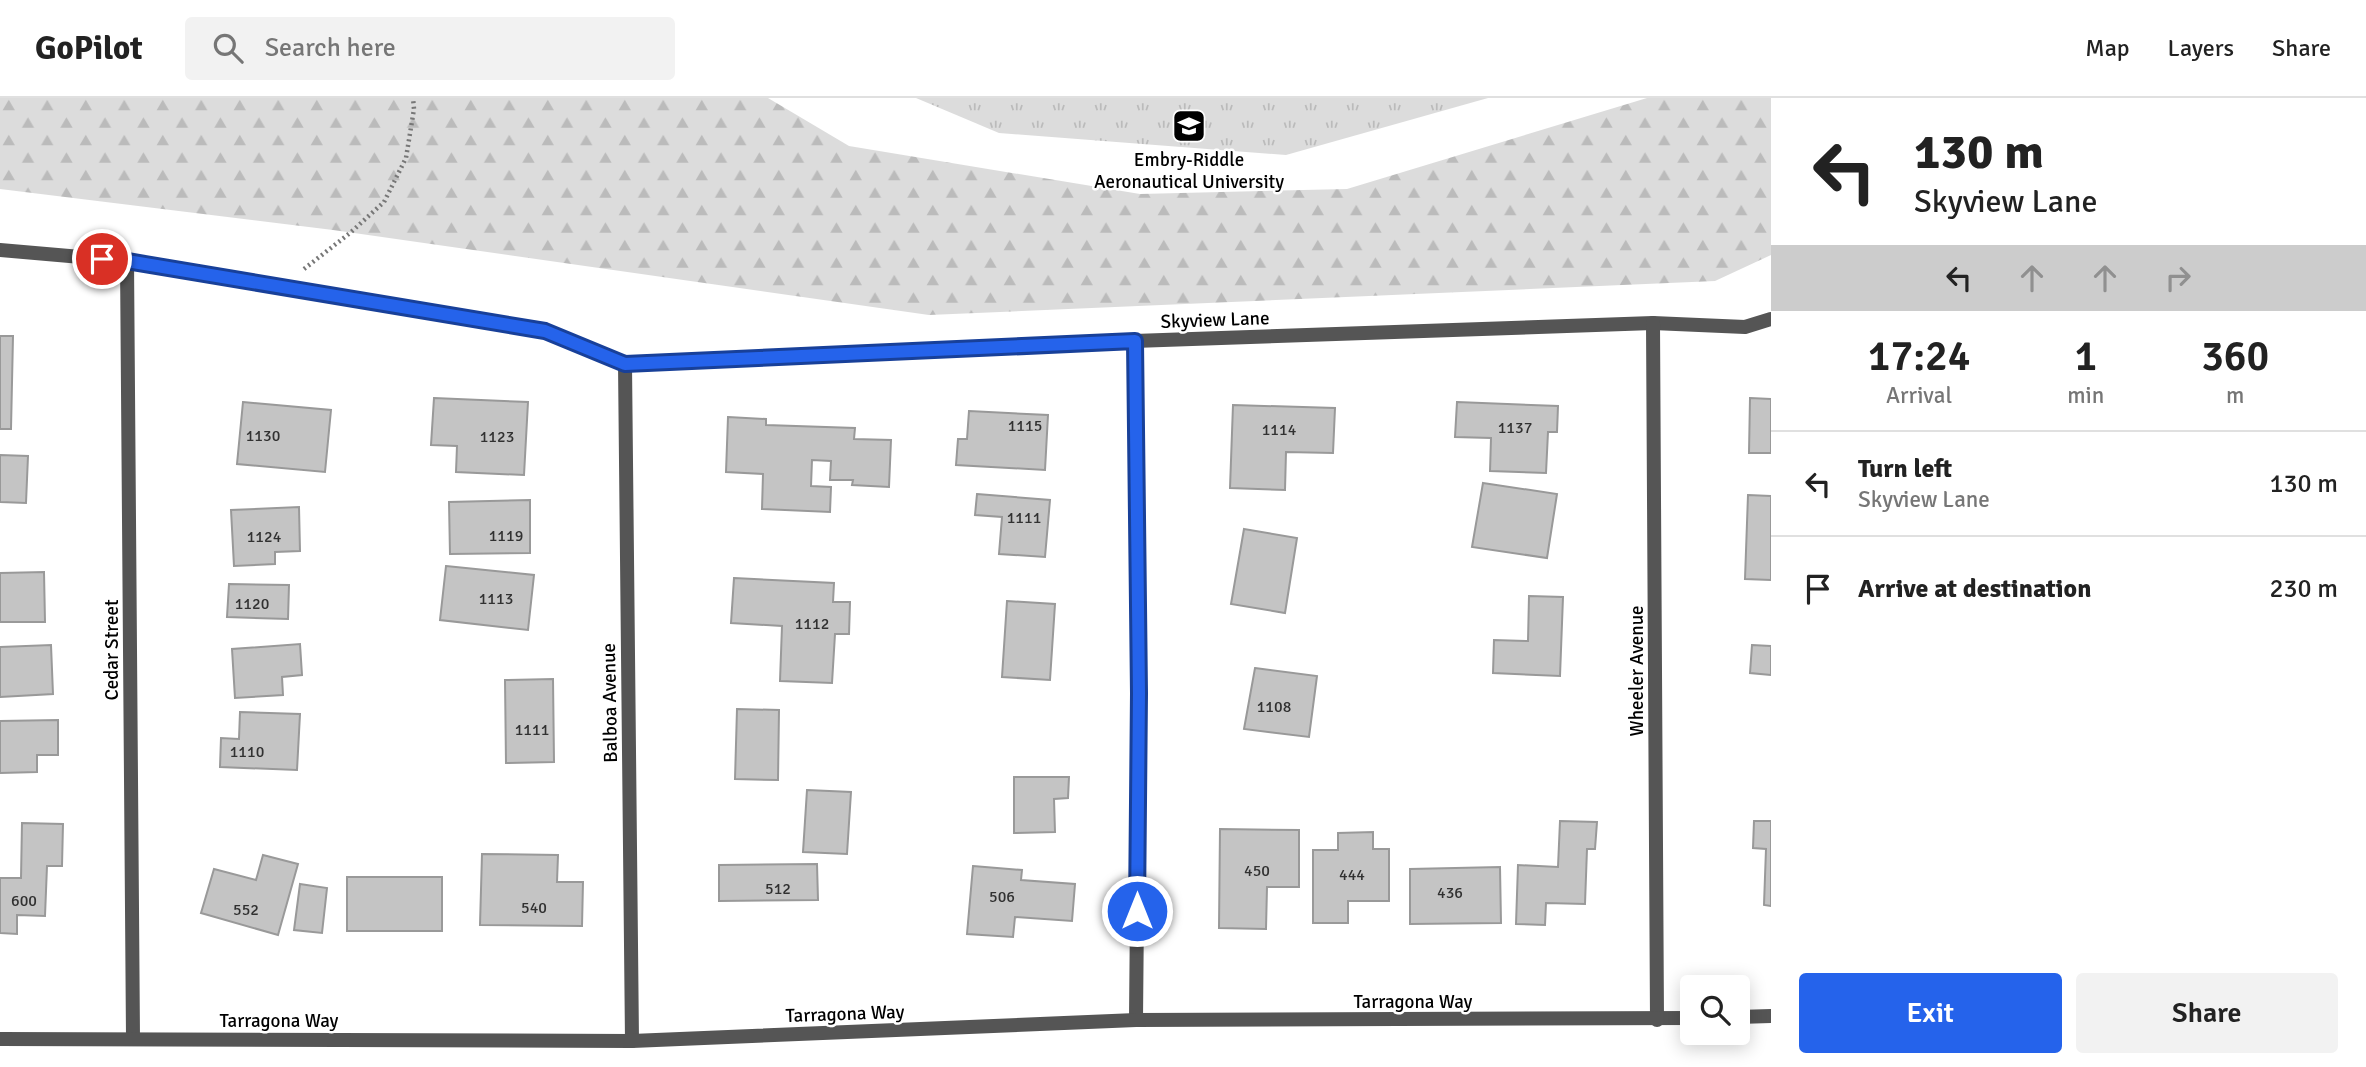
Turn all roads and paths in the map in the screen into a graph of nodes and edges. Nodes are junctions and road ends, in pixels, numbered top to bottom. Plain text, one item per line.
1 (413, 98) edge
2 (0, 250) edge
3 (127, 261) junction
4 (281, 287) junction
5 (1771, 319) edge
6 (1653, 323) junction
7 (1135, 341) junction
8 (625, 364) junction
9 (1771, 1016) edge
10 (1750, 1017) edge
11 (1680, 1019) edge
12 (1136, 1020) junction
13 (1657, 1020) junction
14 (133, 1038) junction
15 (0, 1039) edge
16 (632, 1041) junction

1 - 4 path
2 - 3 street, Skyview Lane
3 - 4 street, Skyview Lane
3 - 14 street, Cedar Street
4 - 8 street, Skyview Lane
5 - 6 street, Skyview Lane
6 - 7 street, Skyview Lane
6 - 13 street, Wheeler Avenue
7 - 8 street, Skyview Lane
7 - 12 street
8 - 16 street, Balboa Avenue
9 - 10 street
11 - 13 street, Tarragona Way
12 - 13 street, Tarragona Way
12 - 16 street, Tarragona Way
14 - 15 street, Tarragona Way
14 - 16 street, Tarragona Way

